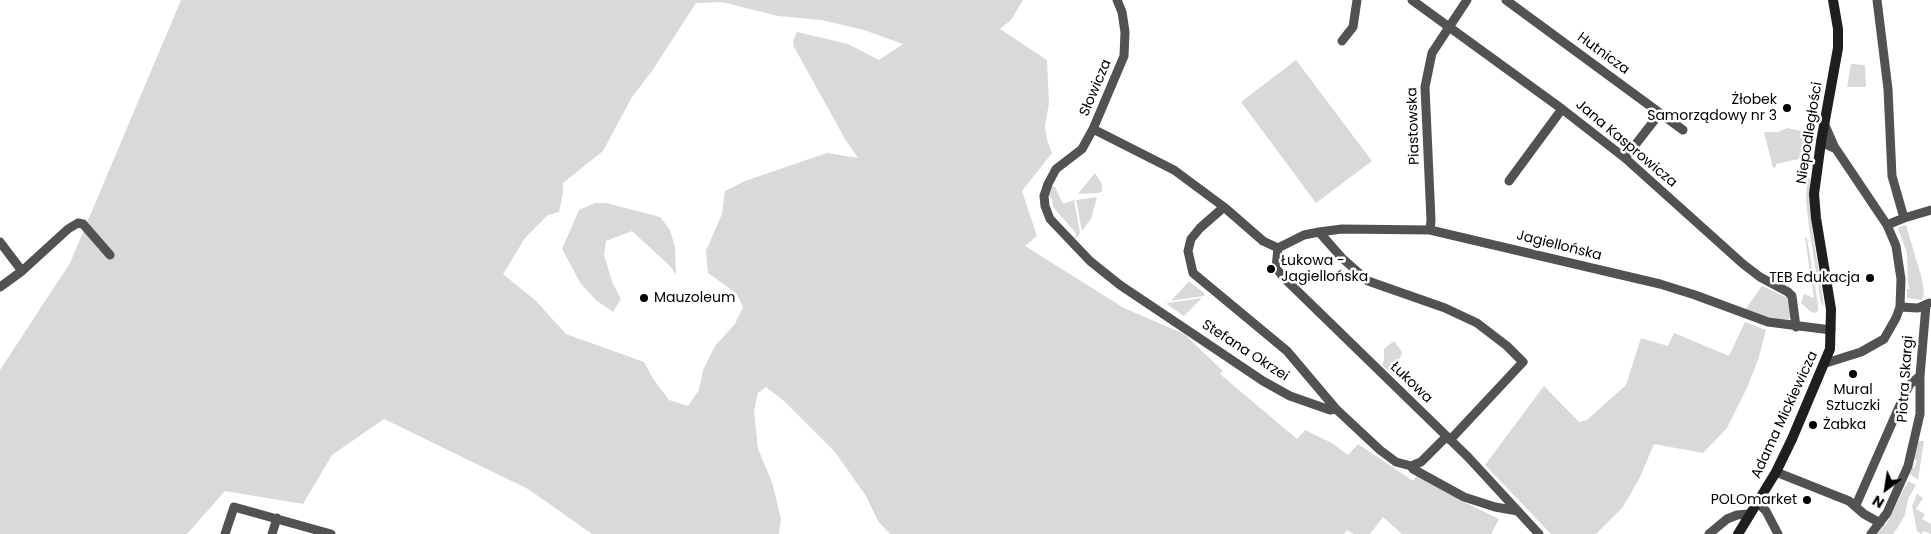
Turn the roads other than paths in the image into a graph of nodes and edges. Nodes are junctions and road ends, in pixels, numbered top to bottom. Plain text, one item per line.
1 (1117, 0) edge
2 (1357, 0) edge
3 (1412, 0) edge
4 (1467, 0) edge
5 (1506, 0) edge
6 (1833, 0) edge
7 (1877, 0) edge
8 (1448, 26) junction
9 (1342, 42) dead end
10 (1562, 109) junction
11 (1660, 113) junction
12 (1824, 123) junction
13 (1093, 129) junction
14 (1683, 130) dead end
15 (1821, 142) junction
16 (1836, 148) junction
17 (1625, 158) junction
18 (1509, 181) dead end
19 (1224, 207) junction
20 (1931, 210) edge
21 (1904, 218) junction
22 (1886, 225) junction
23 (1430, 230) junction
24 (1319, 232) junction
25 (0, 242) edge
26 (1278, 248) junction
27 (110, 255) dead end
28 (22, 271) junction
29 (0, 286) edge
30 (1929, 303) edge
31 (1900, 307) junction
32 (1796, 327) junction
33 (1831, 330) junction
34 (1826, 363) junction
35 (1920, 376) junction
36 (1336, 409) junction
37 (1448, 438) junction
38 (1411, 466) junction
39 (1776, 472) junction
40 (1758, 502) junction
41 (1856, 505) junction
42 (1518, 511) junction
43 (1749, 514) junction
44 (276, 518) junction
45 (1880, 523) junction
46 (315, 532) edge
47 (225, 534) edge
48 (272, 534) edge
49 (331, 534) edge
50 (1539, 534) edge
51 (1709, 534) edge
52 (1738, 534) edge
53 (1778, 534) edge
54 (1871, 534) edge

1 - 13 street, Słowicza
2 - 9 street
3 - 8 street, Jana Kasprowicza
4 - 8 street
5 - 11 street, Hutnicza
6 - 12 street, Niepodległości
7 - 21 street
8 - 10 street, Jana Kasprowicza
8 - 23 street, Piastowska
10 - 17 street, Jana Kasprowicza
10 - 18 street
11 - 14 street, Hutnicza
11 - 17 street
12 - 15 street, Niepodległości
12 - 16 street
13 - 19 street
13 - 36 street, Stefana Okrzei
15 - 16 street
15 - 33 street, Niepodległości
16 - 22 street
17 - 32 street, Jana Kasprowicza
19 - 26 street
19 - 36 street, Stefana Okrzei
20 - 21 street
21 - 22 street
22 - 31 street
23 - 24 street, Jagiellońska
23 - 32 street, Jagiellońska
24 - 26 street, Jagiellońska
24 - 37 street
25 - 28 street
26 - 37 street, Łukowa
27 - 28 street
28 - 29 street
30 - 31 street
30 - 35 street, Piotra Skargi
31 - 34 street
32 - 33 street, Jagiellońska
33 - 34 street, Adama Mickiewicza
34 - 39 street, Adama Mickiewicza
35 - 41 street
35 - 45 street, Piotra Skargi
36 - 38 street
37 - 38 street
37 - 42 street, Łukowa
38 - 42 street
39 - 40 street, Adama Mickiewicza
39 - 41 street
40 - 43 street, Adama Mickiewicza
40 - 53 street
41 - 45 street
42 - 50 street, Łukowa
43 - 51 street
43 - 52 street, Adama Mickiewicza
44 - 46 street
44 - 47 street
44 - 48 street
45 - 54 street, Piotra Skargi
46 - 49 street

